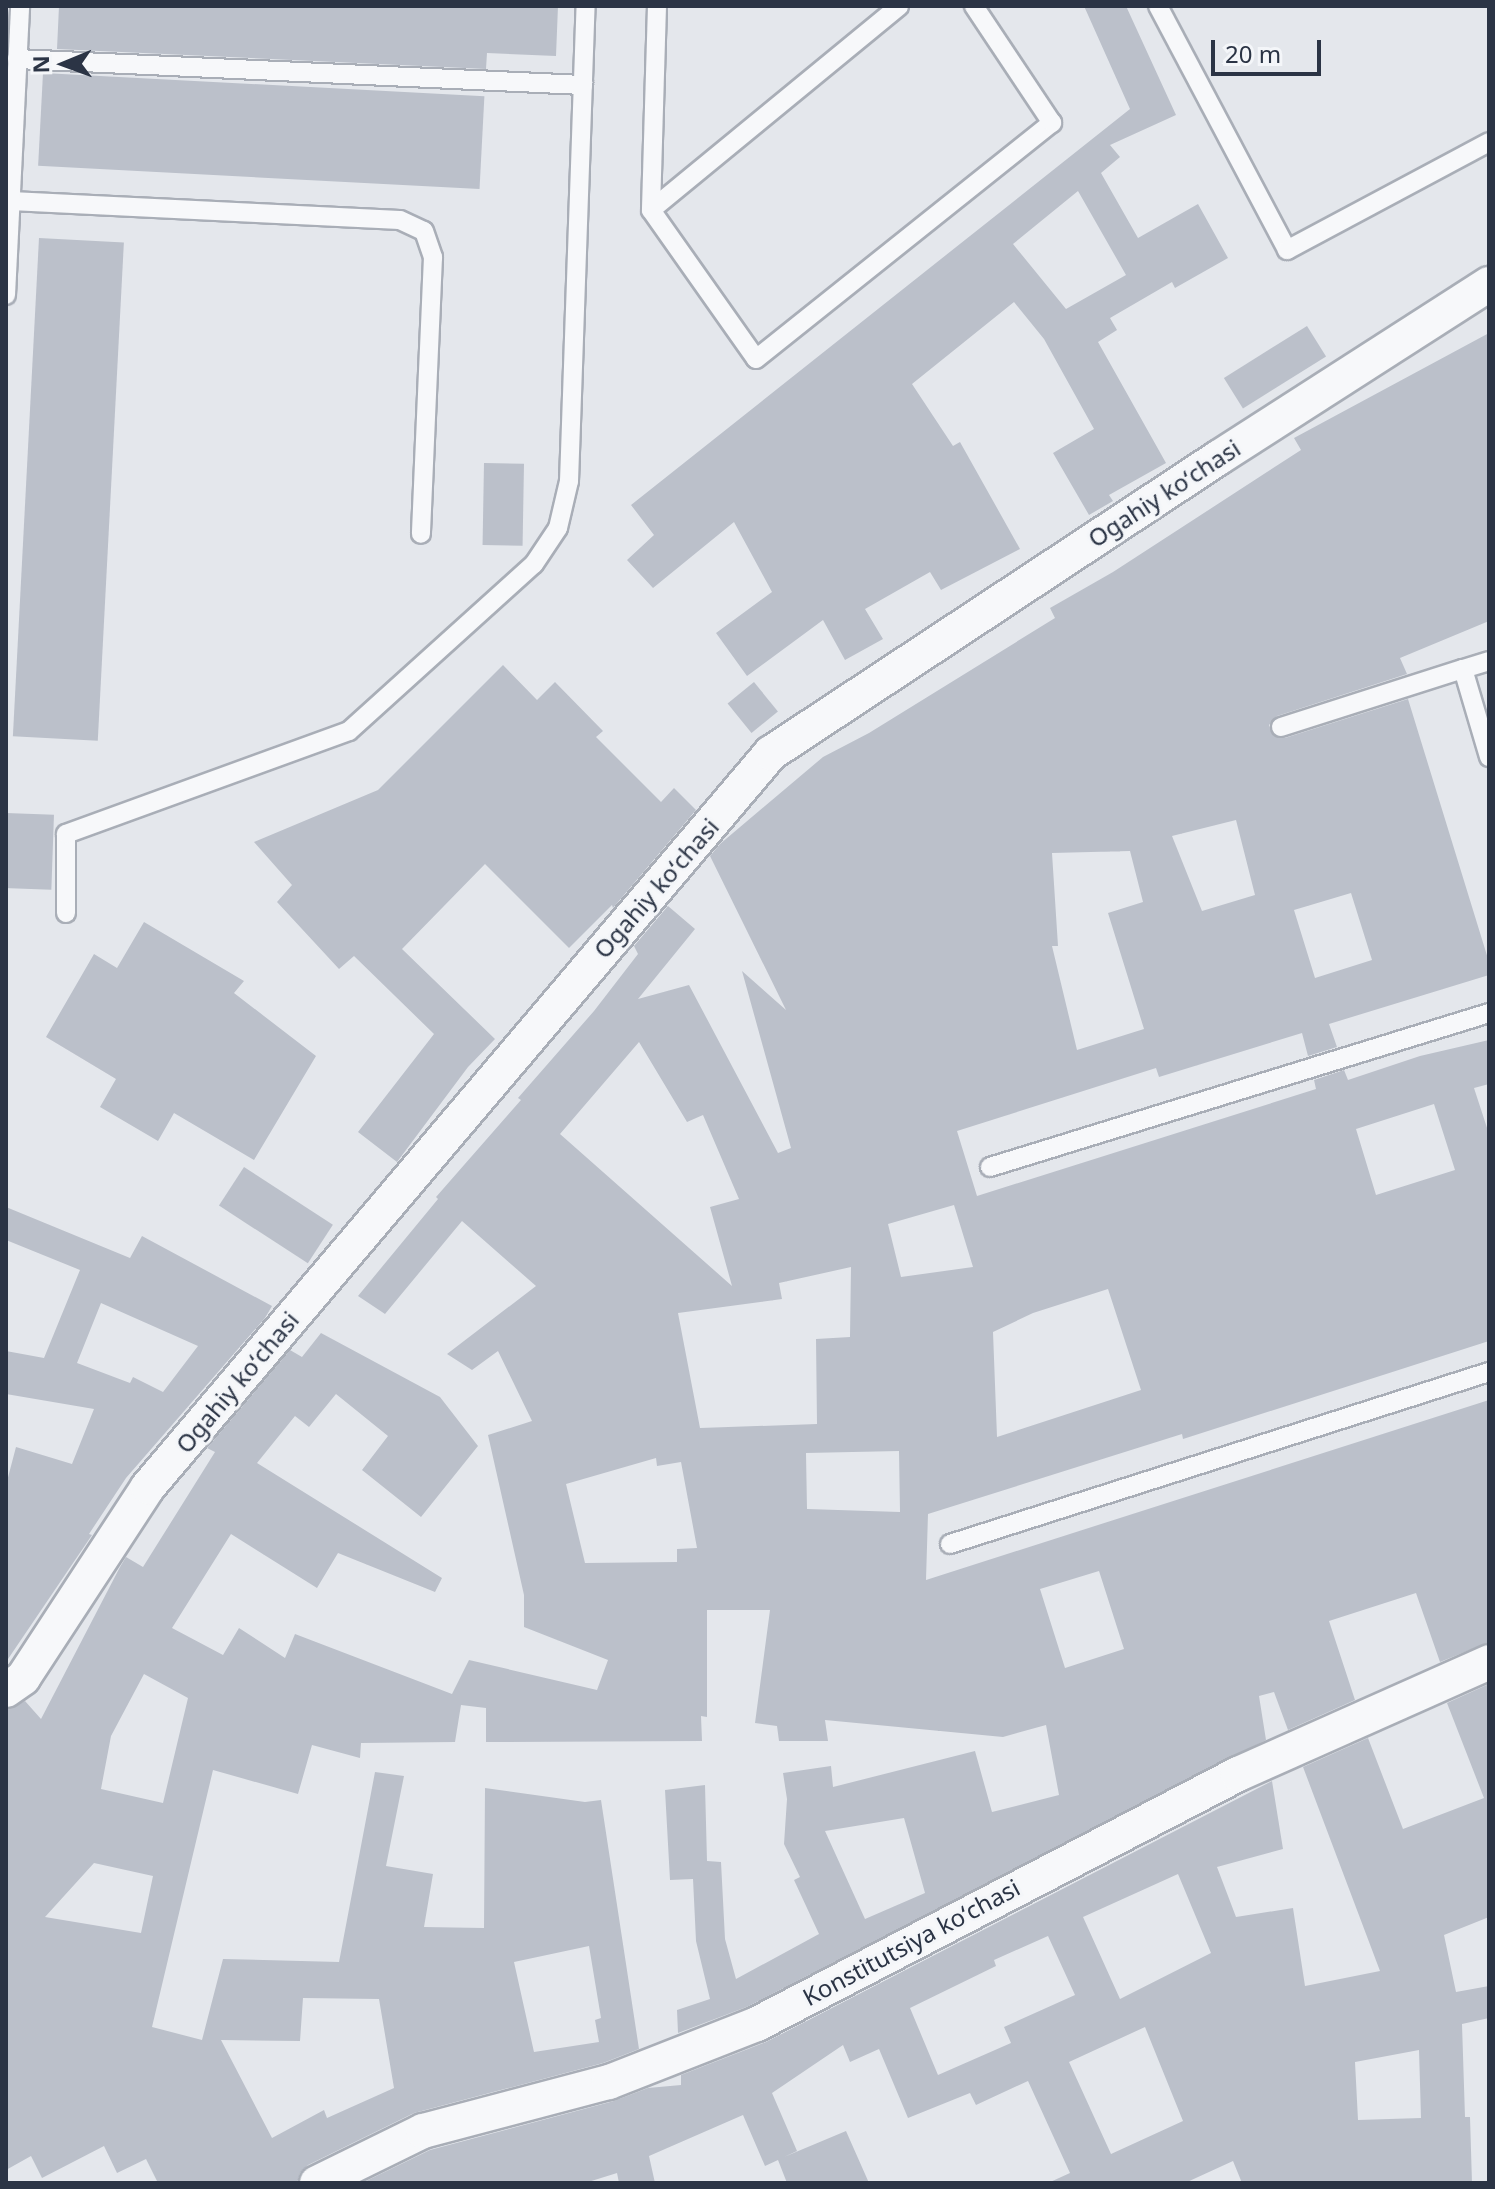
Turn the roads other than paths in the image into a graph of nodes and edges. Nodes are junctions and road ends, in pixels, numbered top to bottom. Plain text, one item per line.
1 (20, 6) edge
2 (586, 6) edge
3 (657, 6) edge
4 (899, 6) edge
5 (974, 6) edge
6 (1158, 6) edge
7 (17, 59) junction
8 (583, 85) junction
9 (1489, 142) edge
10 (11, 201) junction
11 (651, 210) junction
12 (1489, 284) edge
13 (6, 295) edge
14 (421, 534) dead end
15 (1489, 661) edge
16 (1463, 669) junction
17 (1281, 727) dead end
18 (1489, 757) edge
19 (66, 913) dead end
20 (1489, 1013) edge
21 (990, 1167) dead end
22 (1489, 1372) edge
23 (950, 1544) dead end
24 (1489, 1662) edge
25 (6, 1690) edge
26 (317, 2183) edge

1 - 7 lane
2 - 8 lane
3 - 11 lane
4 - 11 lane
5 - 11 lane
6 - 9 lane
7 - 8 lane
7 - 10 lane
8 - 19 lane
10 - 13 lane
10 - 14 lane
12 - 25 street, Ogahiy koʻchasi
15 - 16 lane
16 - 17 lane
16 - 18 lane
20 - 21 lane
22 - 23 lane
24 - 26 street, Konstitutsiya koʻchasi

